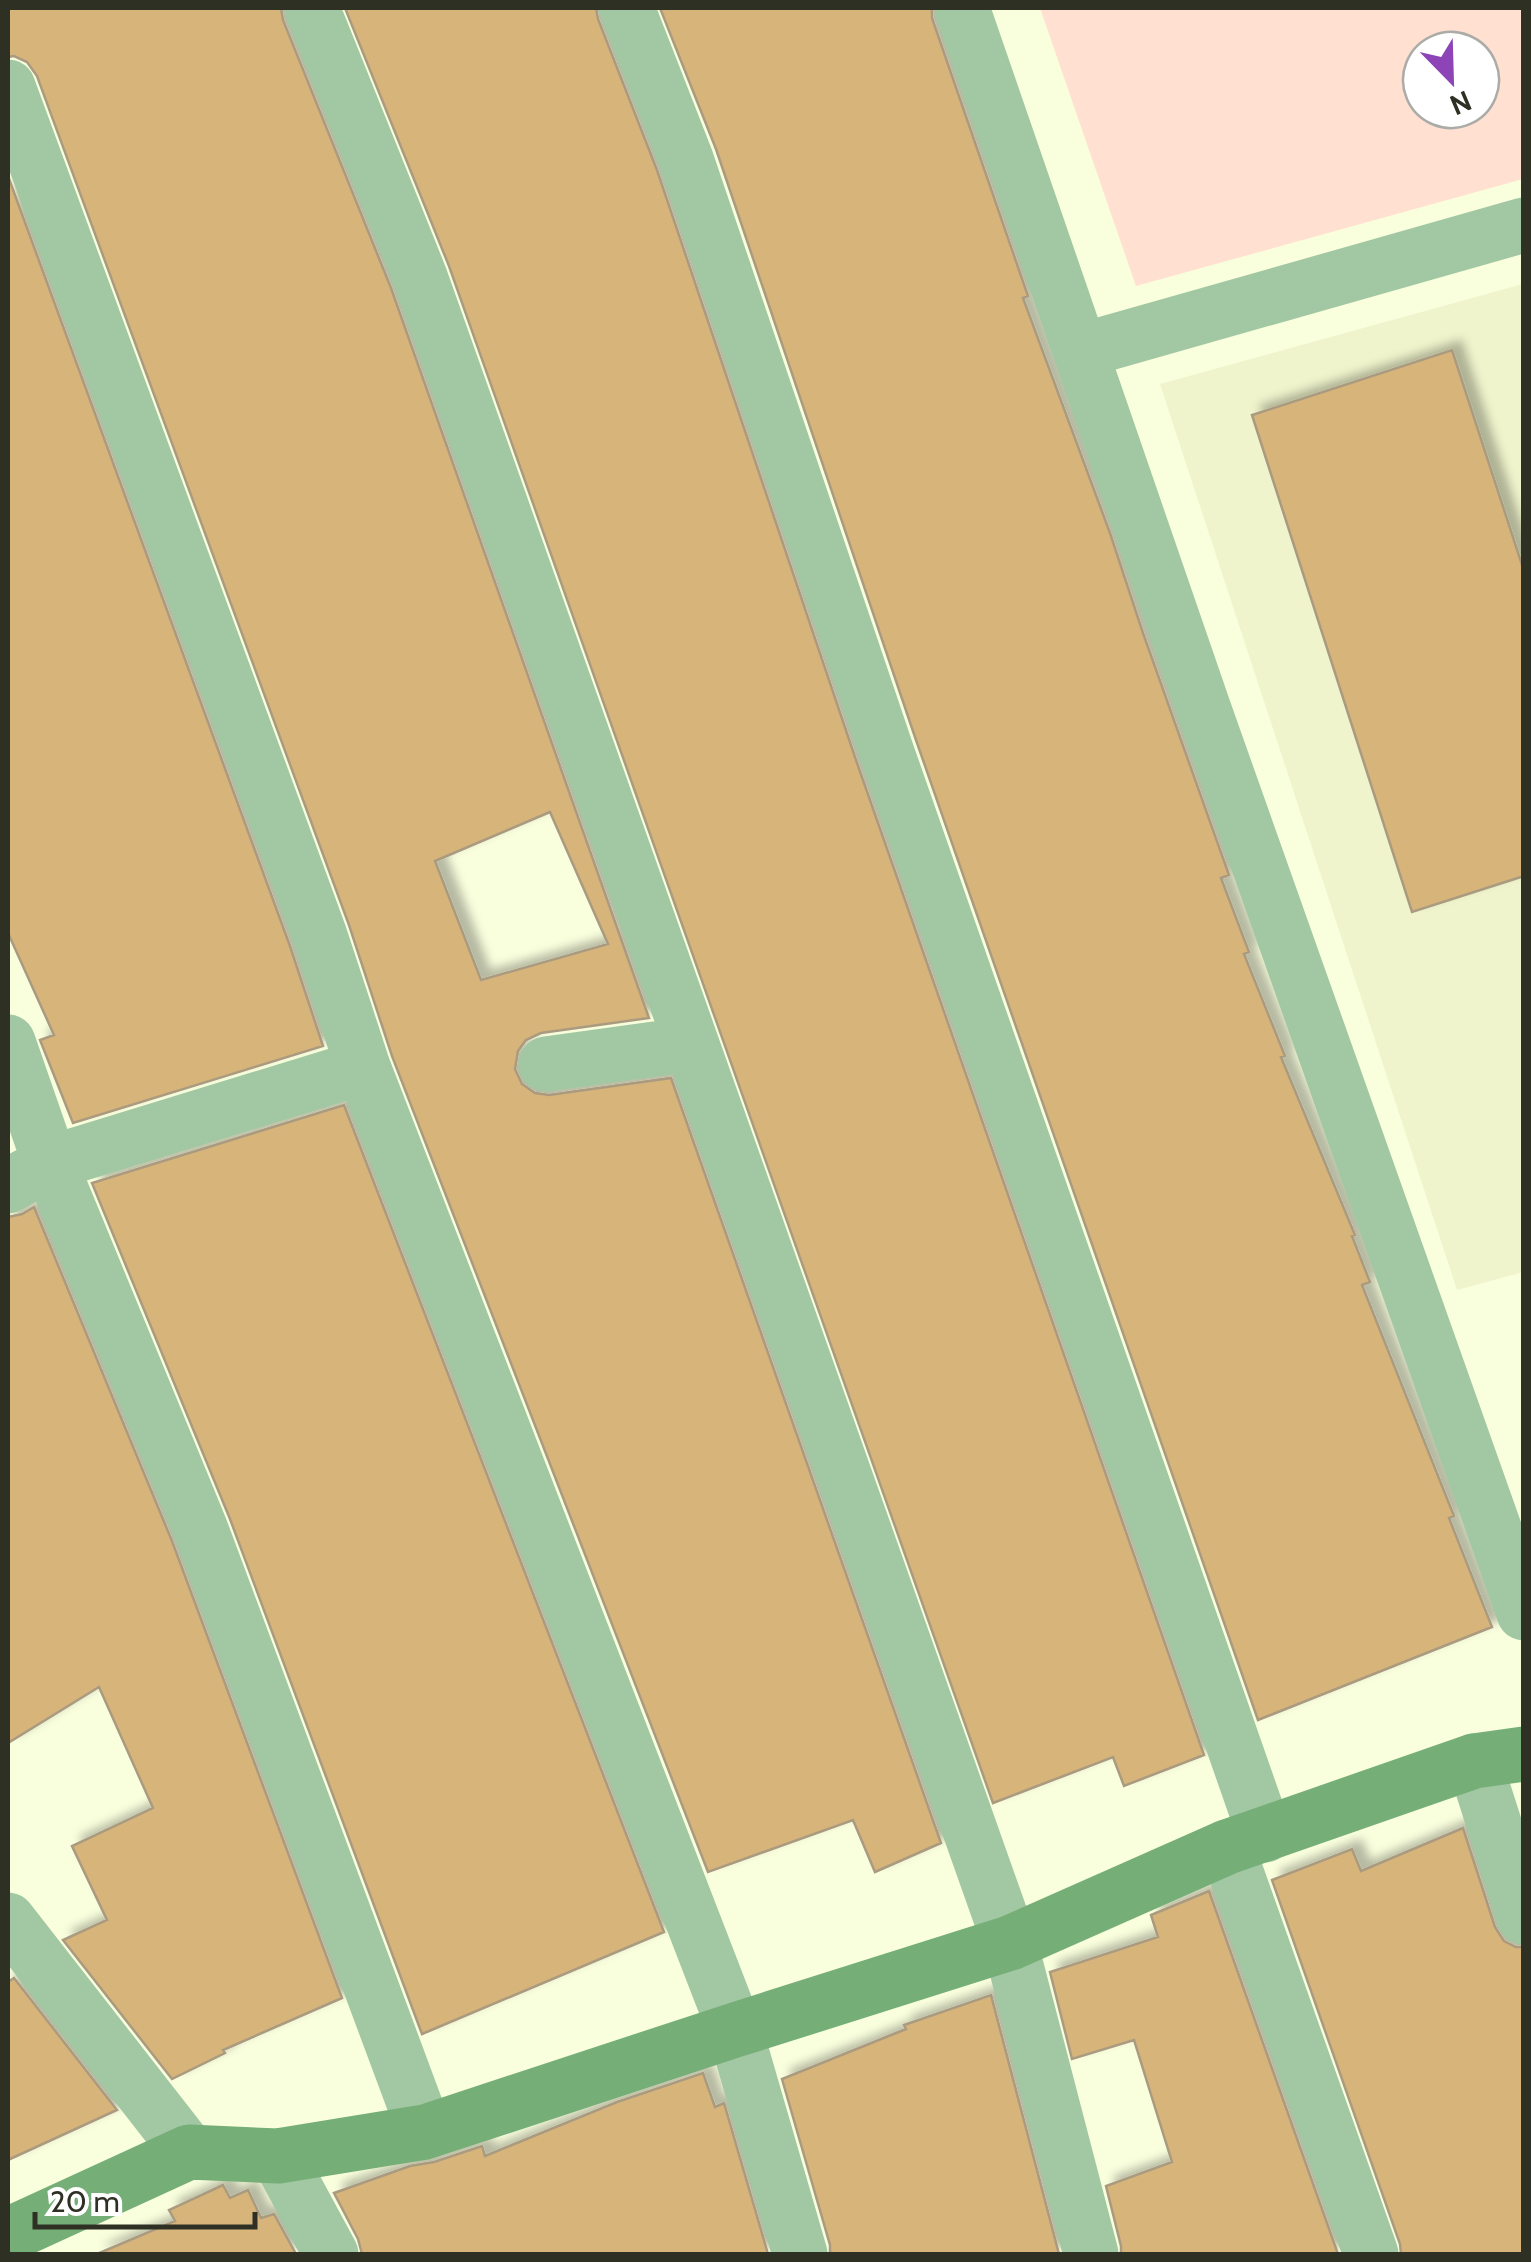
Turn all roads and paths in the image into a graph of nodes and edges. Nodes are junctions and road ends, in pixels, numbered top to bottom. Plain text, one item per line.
1 (312, 8) edge
2 (627, 8) edge
3 (962, 8) edge
4 (8, 87) edge
5 (1524, 226) edge
6 (1080, 351) junction
7 (8, 1042) edge
8 (691, 1044) junction
9 (546, 1064) dead end
10 (363, 1067) junction
11 (29, 1174) edge
12 (1524, 1612) edge
13 (1499, 1757) edge
14 (1246, 1841) junction
15 (1524, 1917) edge
16 (8, 1920) edge
17 (1010, 1943) junction
18 (735, 2030) junction
19 (425, 2132) junction
20 (189, 2152) junction
21 (278, 2156) junction
22 (8, 2235) edge
23 (330, 2254) edge
24 (800, 2254) edge
25 (1091, 2254) edge
26 (1371, 2254) edge

1 - 8 street
2 - 14 street
3 - 6 street
4 - 10 street
5 - 6 street
6 - 12 street
7 - 11 street
8 - 9 street
8 - 17 street
10 - 11 street
10 - 18 street
11 - 19 street
13 - 14 main road
13 - 15 street
14 - 17 main road
14 - 26 street
16 - 20 street
17 - 18 main road
17 - 25 street
18 - 19 main road
18 - 24 street
19 - 21 main road
20 - 21 main road
20 - 22 main road
21 - 23 street

